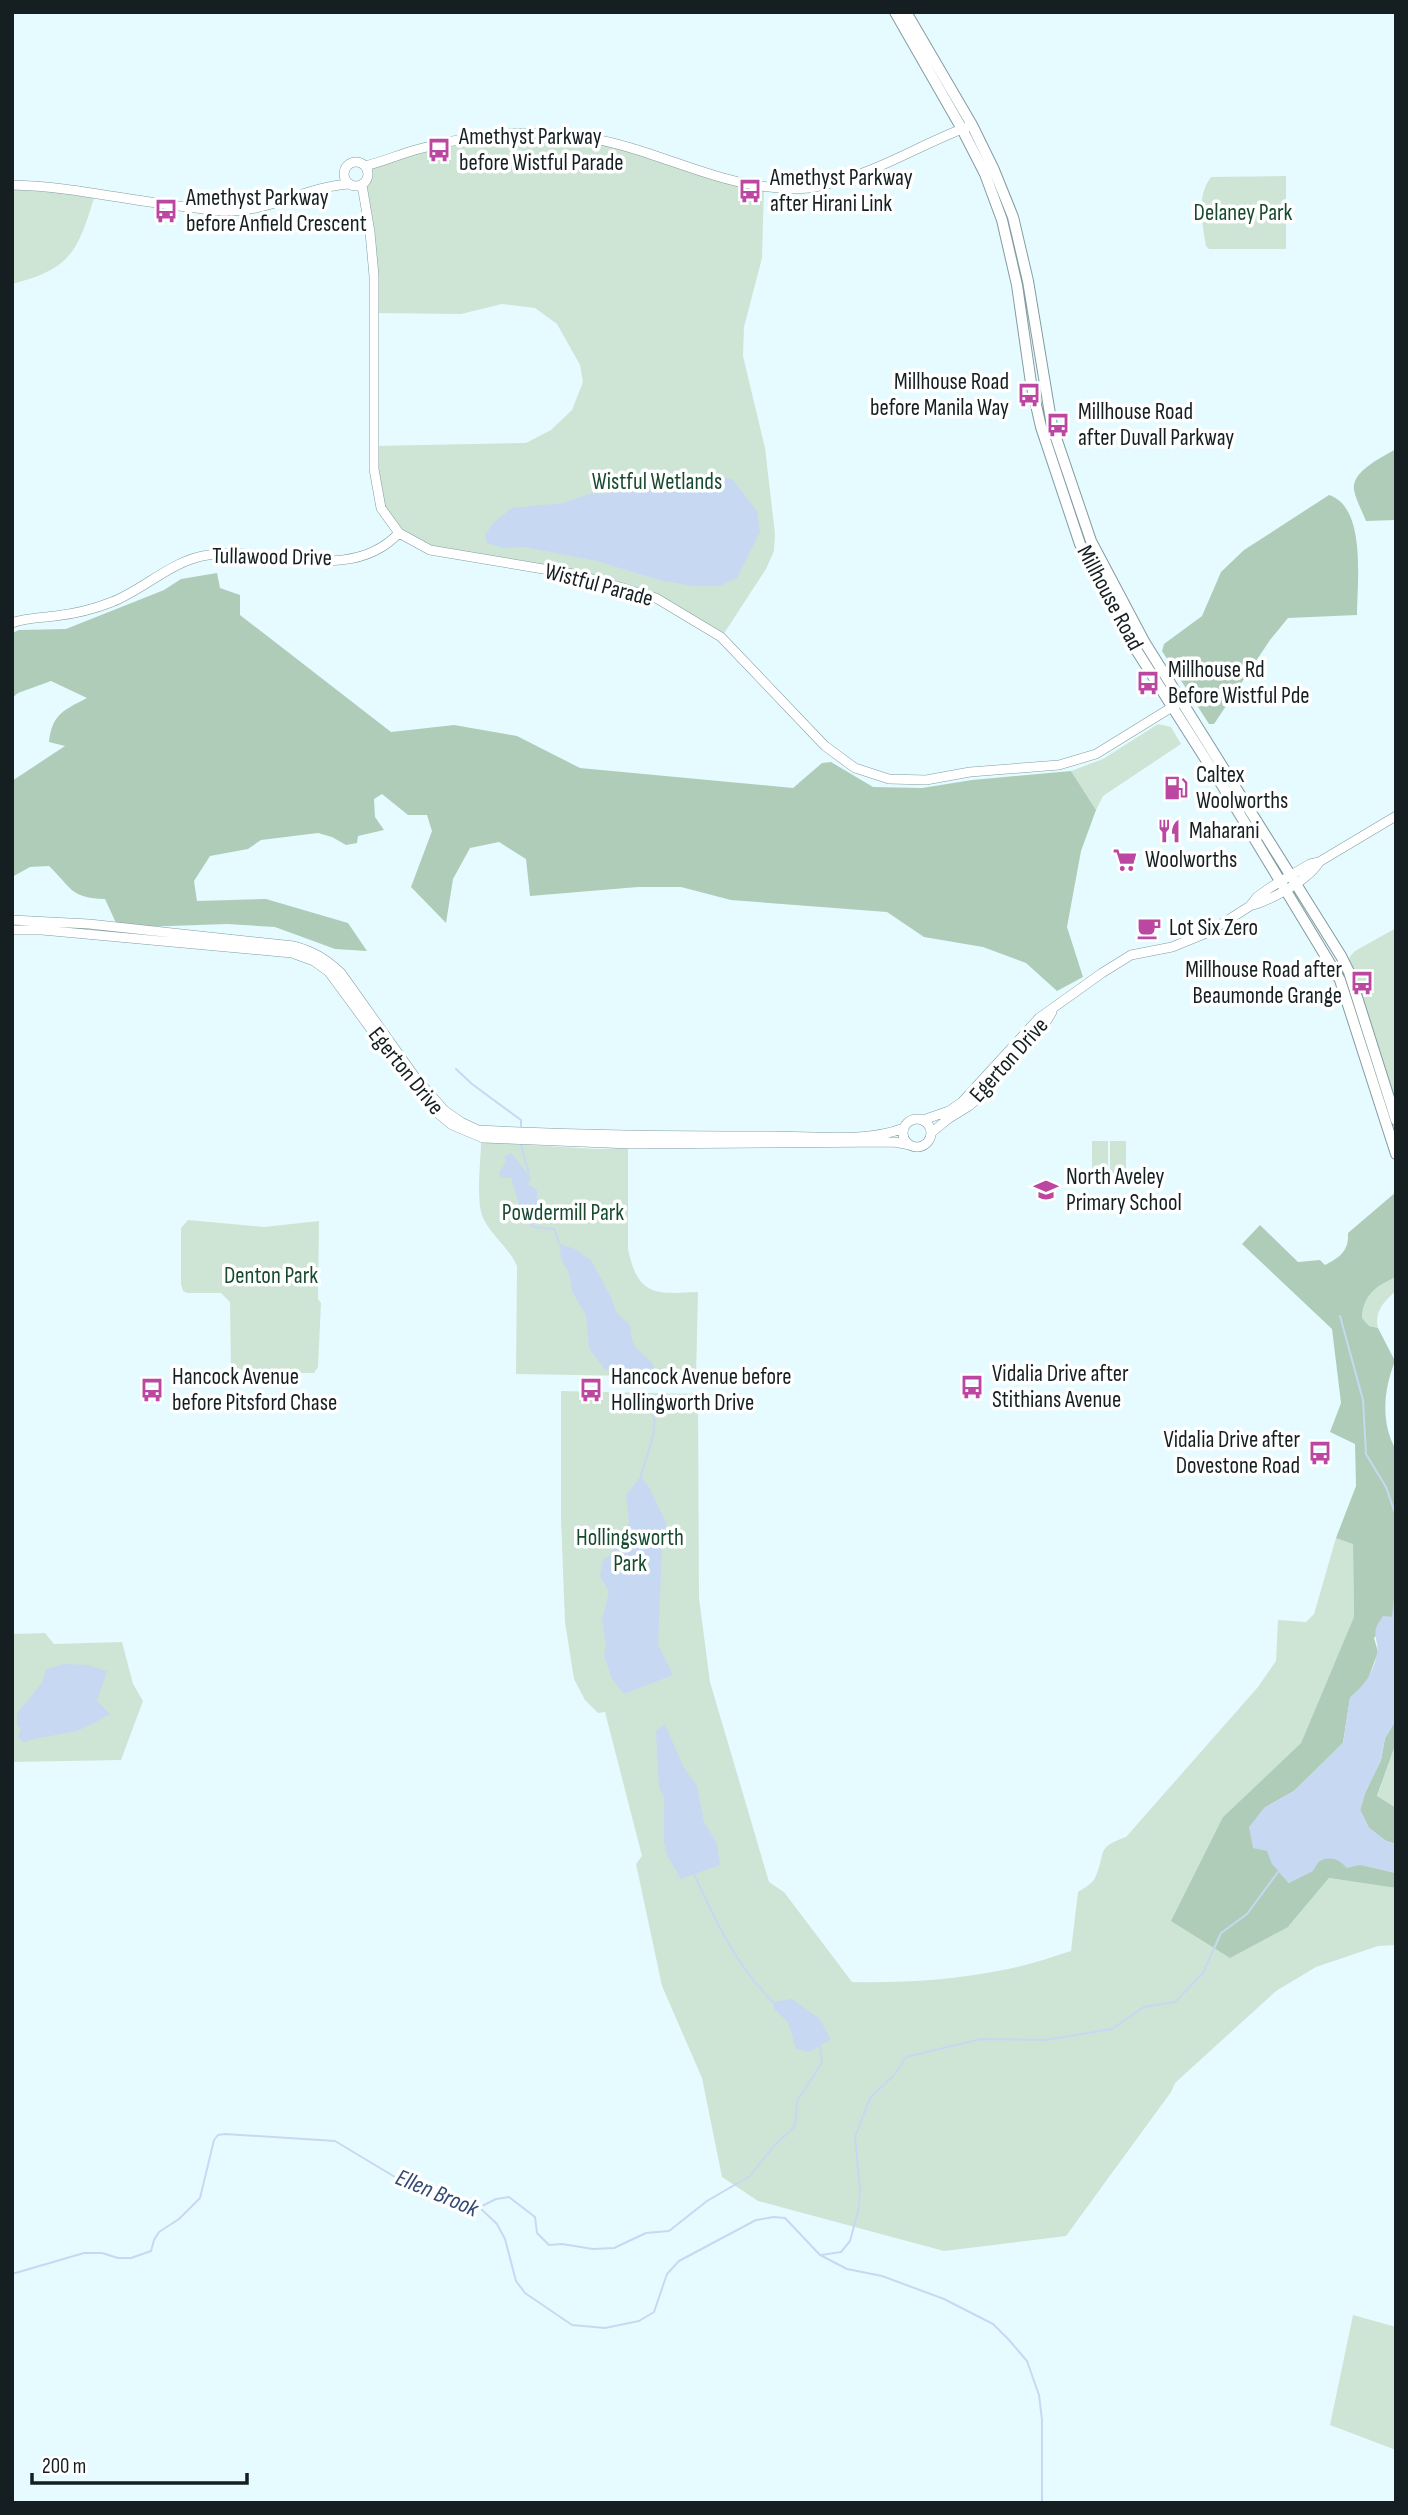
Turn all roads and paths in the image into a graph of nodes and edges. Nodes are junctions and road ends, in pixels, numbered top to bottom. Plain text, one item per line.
1 (895, 12) edge
2 (906, 12) edge
3 (967, 127) junction
4 (366, 169) junction
5 (352, 182) junction
6 (12, 185) edge
7 (399, 533) junction
8 (12, 617) edge
9 (25, 619) junction
10 (12, 623) edge
11 (1177, 704) junction
12 (1396, 816) edge
13 (1288, 882) junction
14 (12, 920) edge
15 (12, 930) edge
16 (1053, 1010) junction
17 (923, 1120) junction
18 (1396, 1121) edge
19 (904, 1128) junction
20 (931, 1133) junction
21 (507, 1135) junction
22 (538, 1135) junction
23 (910, 1145) junction
24 (1396, 1154) edge

1 - 3 main road, Millhouse Road
2 - 3 main road, Millhouse Road
3 - 4 street
3 - 11 main road, Millhouse Road
4 - 5 street
4 - 5 street
5 - 6 street
5 - 7 street, Wistful Parade
7 - 9 street, Tullawood Drive
7 - 11 street, Wistful Parade
8 - 9 street, Tullawood Drive
9 - 10 street, Tullawood Drive
11 - 13 main road, Millhouse Road
12 - 13 street, Egerton Drive
13 - 16 street, Egerton Drive
13 - 18 main road, Millhouse Road
13 - 24 main road, Millhouse Road
14 - 21 street, Egerton Drive
15 - 21 street, Egerton Drive
16 - 17 street, Egerton Drive
16 - 20 street, Egerton Drive
17 - 19 street, Egerton Drive
17 - 20 street
19 - 22 street, Egerton Drive
19 - 23 street
20 - 23 street, Egerton Drive
21 - 22 street, Egerton Drive
22 - 23 street, Egerton Drive

